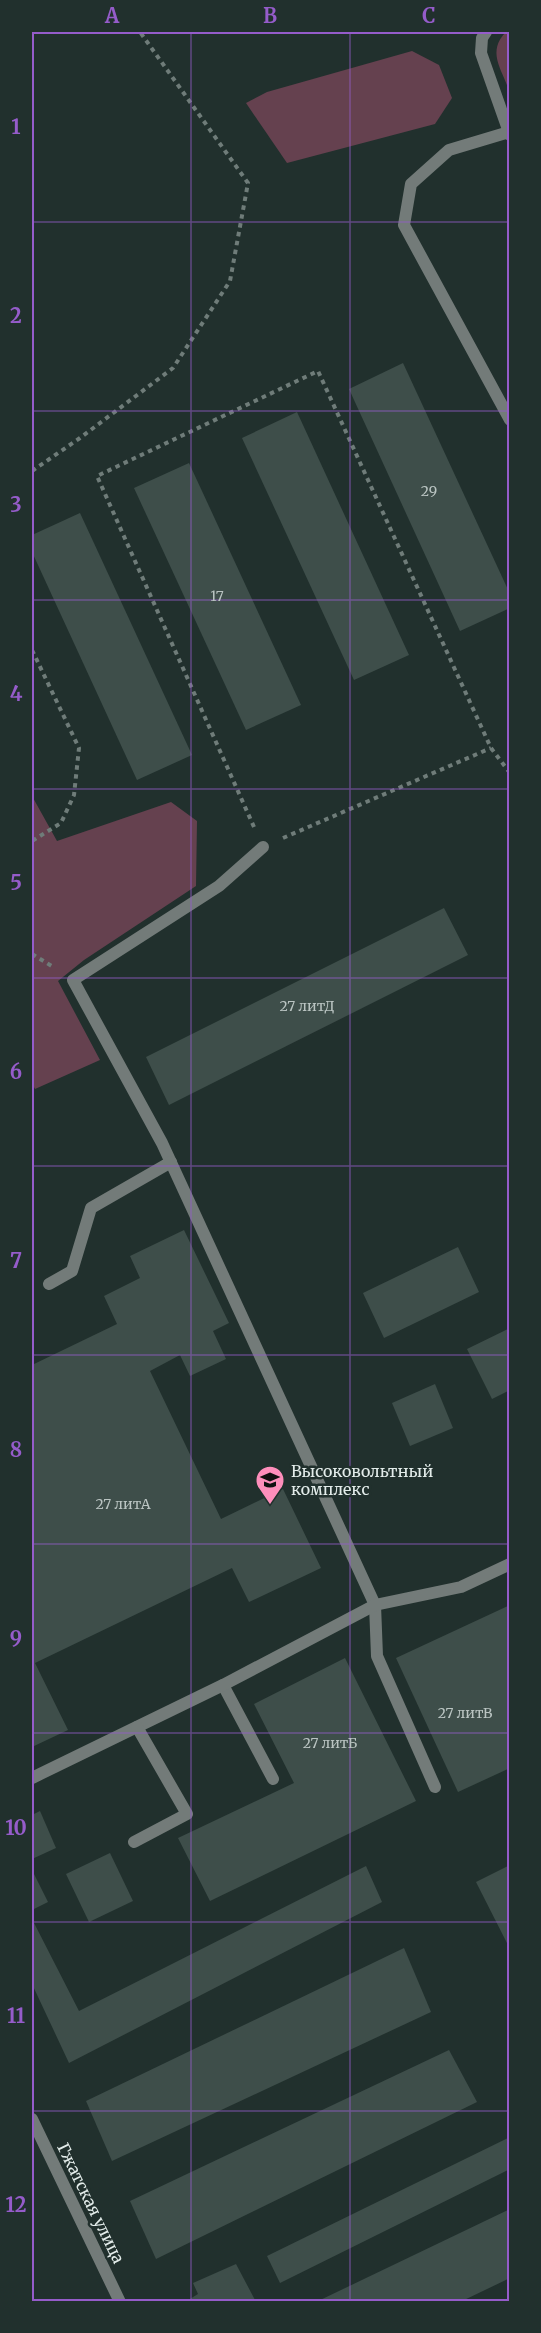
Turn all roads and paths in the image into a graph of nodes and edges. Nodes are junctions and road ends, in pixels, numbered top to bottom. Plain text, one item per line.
1 (140, 32) edge
2 (486, 32) edge
3 (509, 134) edge
4 (510, 420) edge
5 (32, 471) edge
6 (32, 650) edge
7 (491, 748) junction
8 (510, 773) edge
9 (32, 841) edge
10 (263, 847) junction
11 (171, 1162) junction
12 (49, 1284) dead end
13 (510, 1564) edge
14 (375, 1605) junction
15 (223, 1685) junction
16 (137, 1727) junction
17 (32, 1778) edge
18 (273, 1779) dead end
19 (435, 1787) dead end
20 (134, 1842) dead end
21 (32, 2119) edge
22 (120, 2301) edge

1 - 5 path
2 - 3 street
3 - 4 street
6 - 9 path
7 - 8 path
7 - 10 path
7 - 10 path
10 - 11 street
11 - 12 street
11 - 14 street
13 - 14 street
14 - 15 street
14 - 19 street
15 - 16 street
15 - 18 street
16 - 17 street
16 - 20 street
21 - 22 street, Гжатская улица

